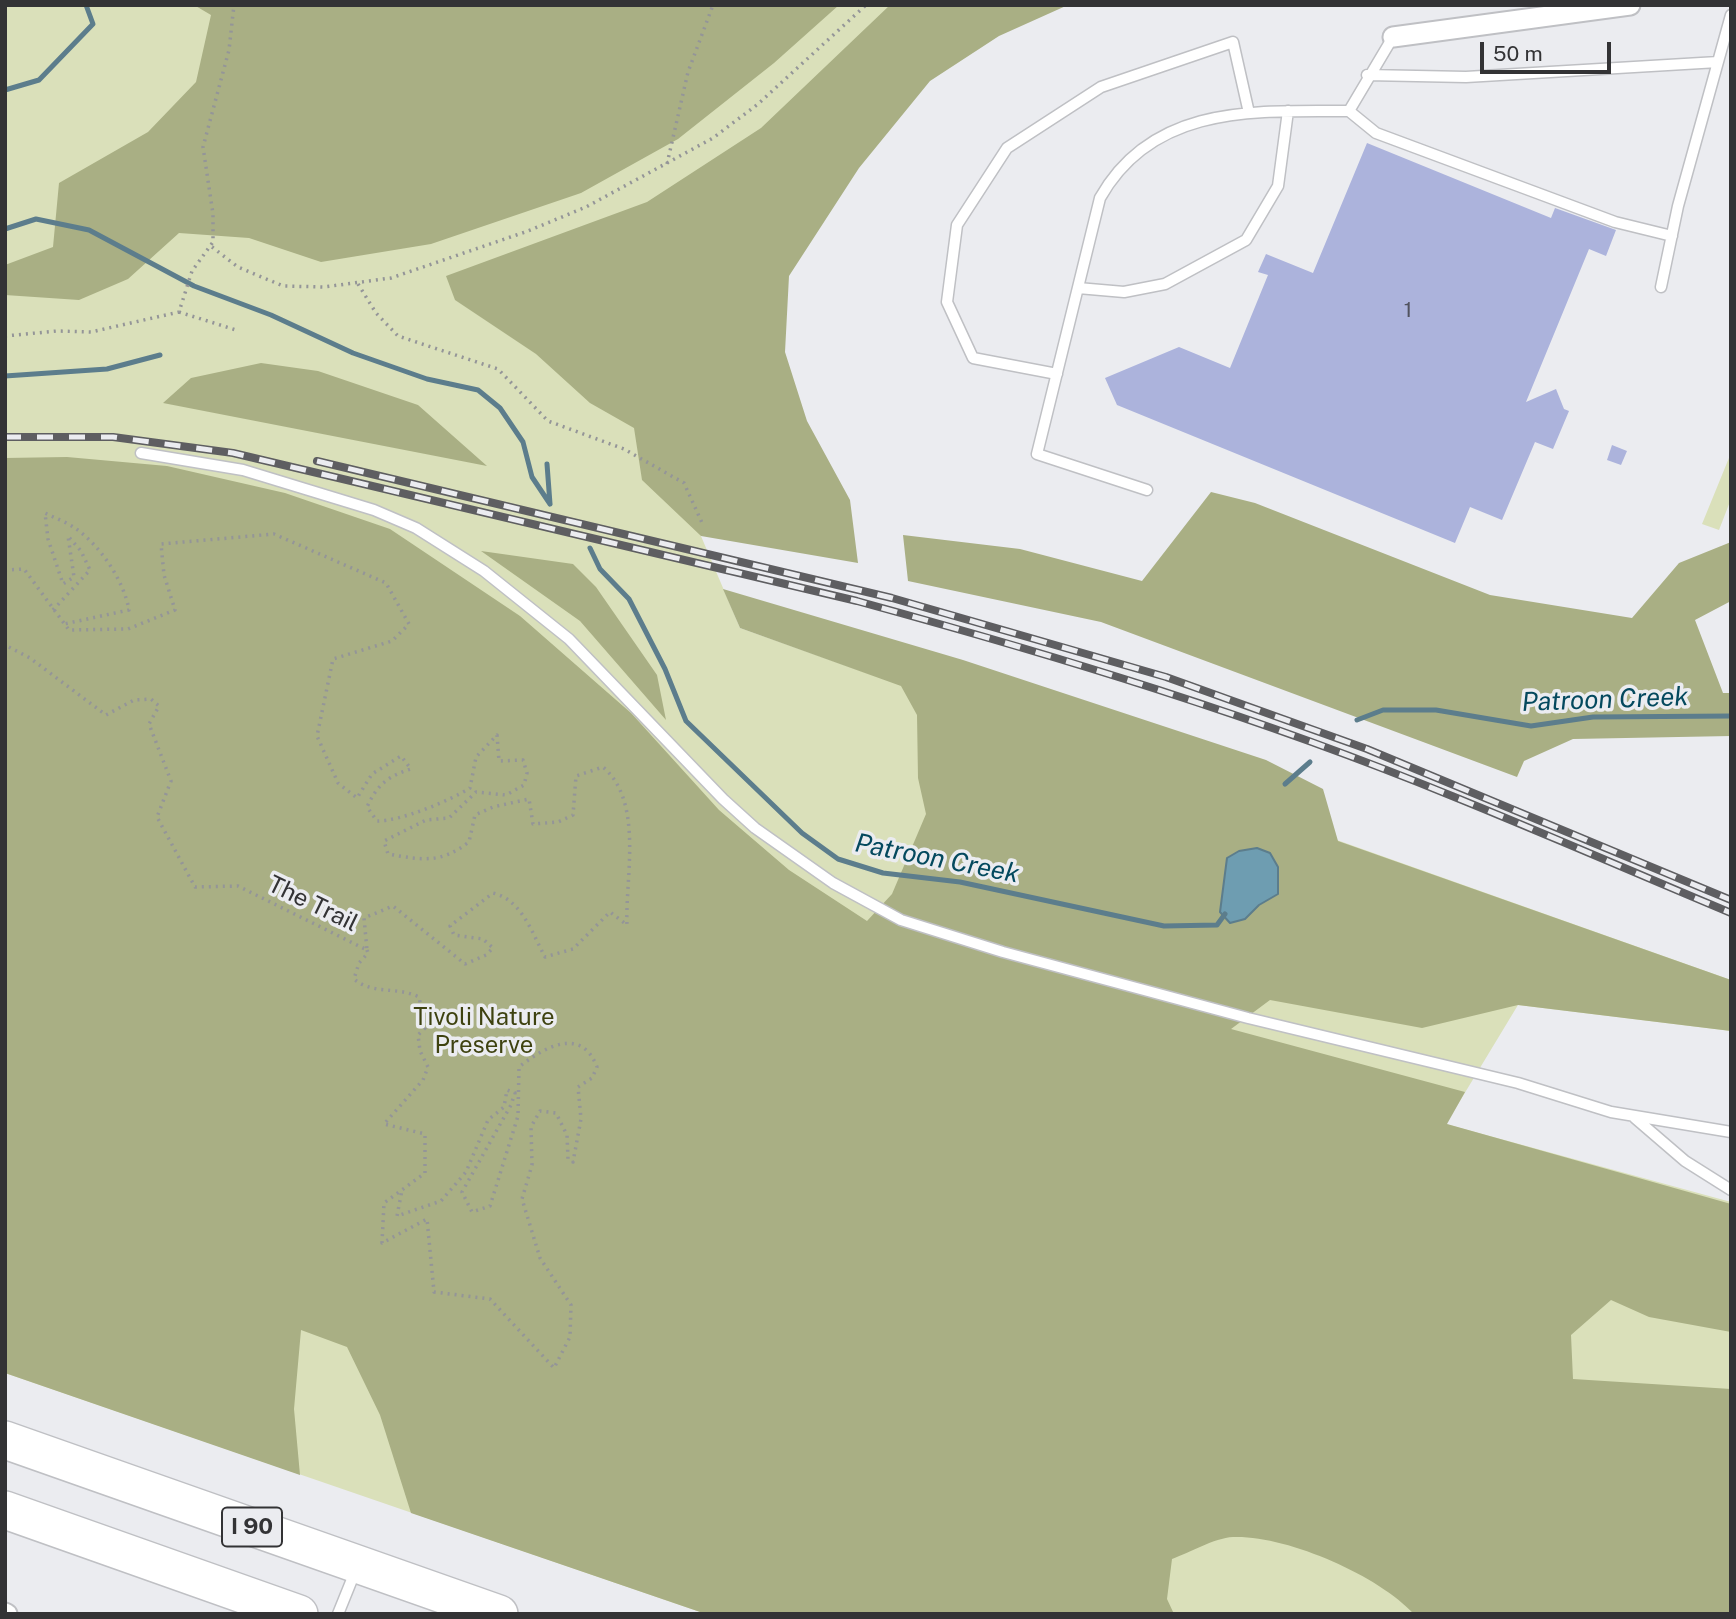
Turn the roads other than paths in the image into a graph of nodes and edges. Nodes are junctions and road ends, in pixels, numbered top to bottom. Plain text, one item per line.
1 (1630, 5) edge
2 (1731, 15) edge
3 (1393, 37) joint
4 (1718, 61) junction
5 (1367, 75) junction
6 (1287, 111) junction
7 (1349, 111) junction
8 (1249, 113) junction
9 (1672, 236) junction
10 (1661, 287) dead end
11 (1078, 288) junction
12 (1057, 374) junction
13 (141, 453) dead end
14 (1147, 490) dead end
15 (1635, 1118) junction
16 (1730, 1132) edge
17 (1731, 1191) edge
18 (5, 1440) edge
19 (5, 1510) edge
20 (358, 1564) junction
21 (299, 1614) edge
22 (338, 1614) edge
23 (499, 1614) edge

1 - 3 street
2 - 4 lane
3 - 5 lane
4 - 5 lane
4 - 9 lane
5 - 7 lane
6 - 7 lane
6 - 8 lane
6 - 11 lane
7 - 9 lane
8 - 11 lane
8 - 12 lane
9 - 10 lane
11 - 12 lane
12 - 14 lane
13 - 15 lane
15 - 16 lane
15 - 17 lane
18 - 20 highway, I 90
19 - 21 highway
20 - 22 lane
20 - 23 highway, I 90

